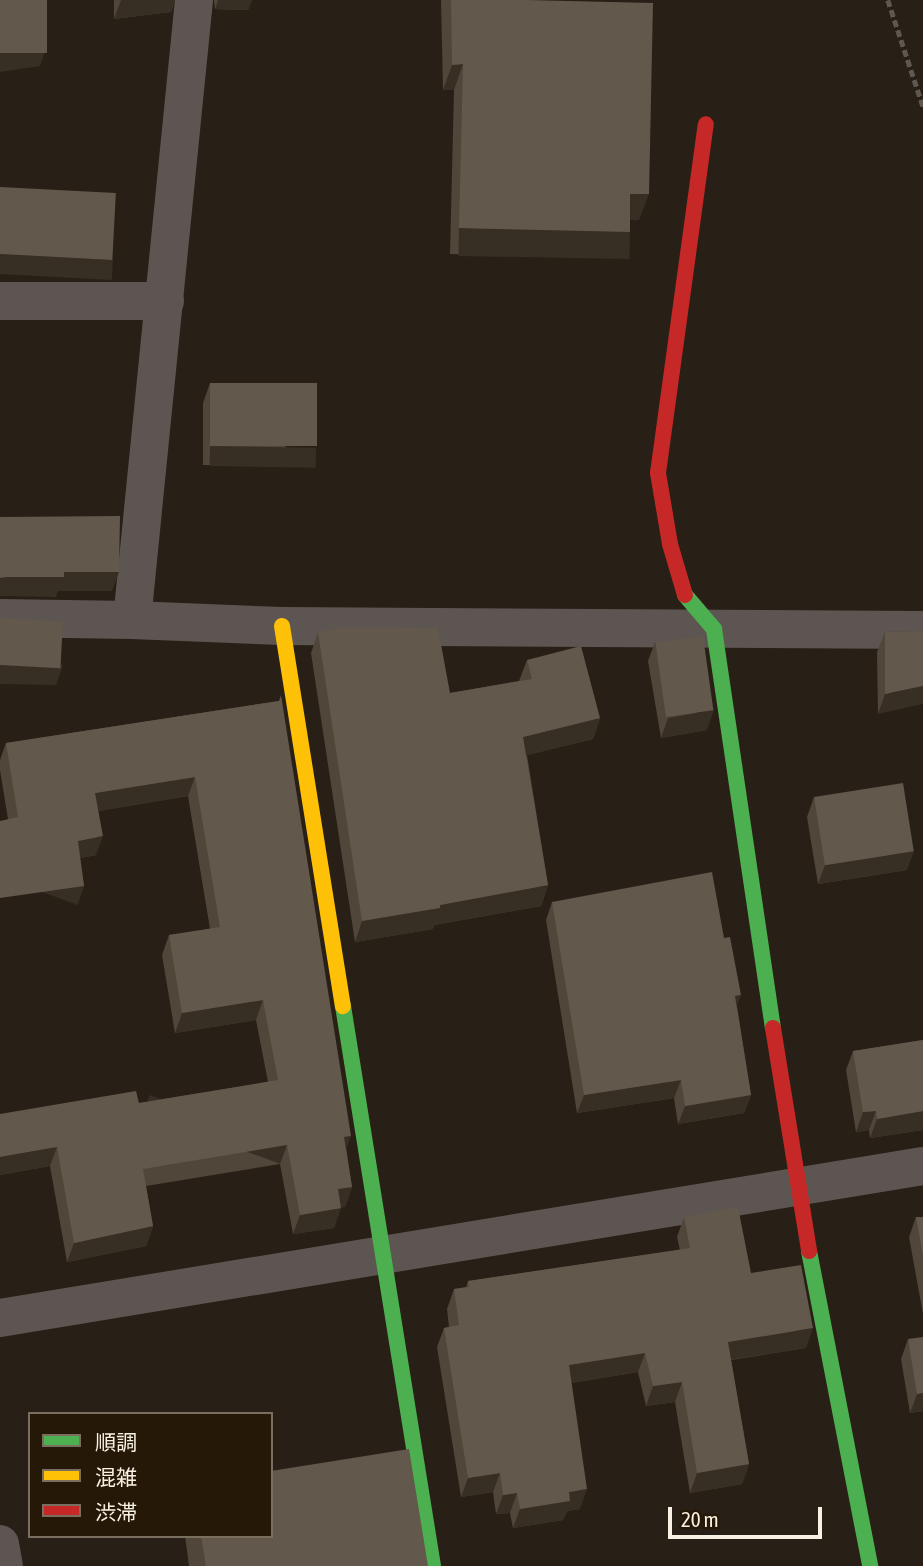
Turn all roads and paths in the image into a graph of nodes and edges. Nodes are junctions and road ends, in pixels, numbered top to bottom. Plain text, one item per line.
1 (194, 0) edge
2 (888, 0) edge
3 (923, 106) edge
4 (706, 124) dead end
5 (0, 301) edge
6 (164, 301) junction
7 (0, 618) edge
8 (132, 620) junction
9 (282, 626) junction
10 (714, 629) junction
11 (923, 630) edge
12 (923, 1166) edge
13 (797, 1188) junction
14 (383, 1253) junction
15 (0, 1318) edge
16 (0, 1544) edge
17 (4, 1566) edge
18 (433, 1566) edge
19 (870, 1566) edge

1 - 6 street
2 - 3 path
4 - 10 street
5 - 6 street
6 - 8 street
7 - 8 street
8 - 9 street
9 - 10 street
9 - 14 street
10 - 11 street
10 - 13 street
12 - 13 street
13 - 14 street
13 - 19 street
14 - 15 street
14 - 18 street
16 - 17 street

